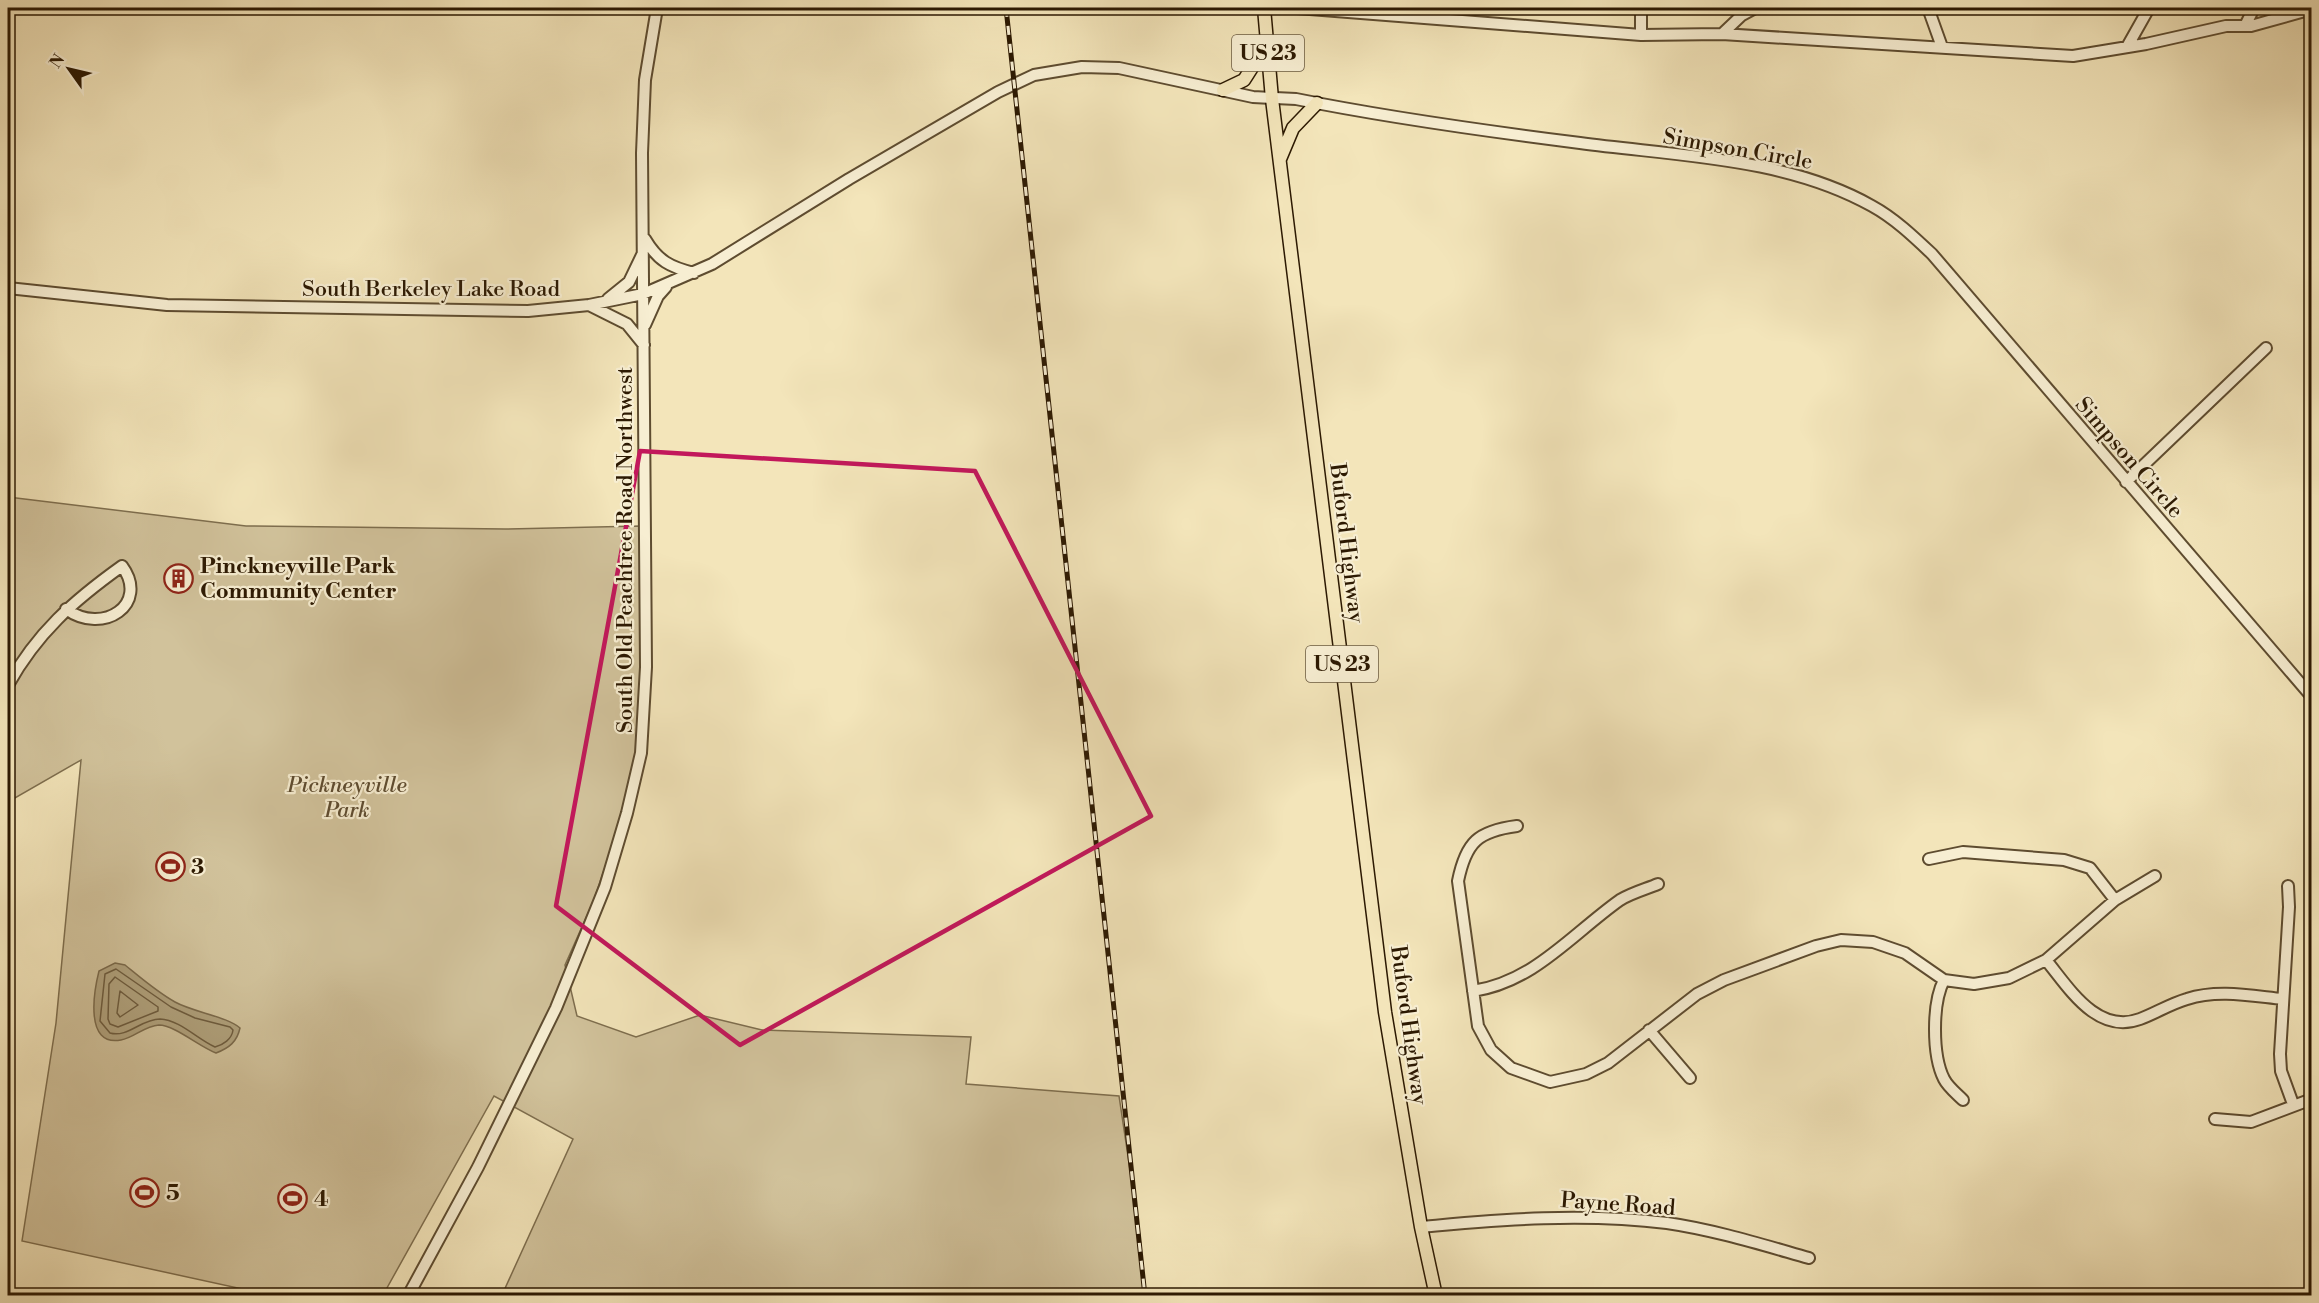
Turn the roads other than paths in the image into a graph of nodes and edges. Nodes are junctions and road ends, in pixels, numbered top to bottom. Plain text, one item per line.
1 (657, 8) edge
2 (1264, 8) edge
3 (1298, 8) edge
4 (1641, 8) edge
5 (1755, 8) edge
6 (1928, 8) edge
7 (2149, 8) edge
8 (2254, 8) edge
9 (2312, 9) edge
10 (1356, 10) edge
11 (2245, 26) junction
12 (1722, 34) junction
13 (1641, 35) junction
14 (1267, 43) junction
15 (1942, 47) junction
16 (2127, 47) junction
17 (1014, 85) joint
18 (1223, 90) junction
19 (1272, 99) junction
20 (1317, 104) junction
21 (1280, 161) junction
22 (644, 238) junction
23 (644, 253) junction
24 (694, 273) junction
25 (669, 284) junction
26 (8, 288) edge
27 (643, 294) junction
28 (595, 304) junction
29 (644, 328) junction
30 (644, 345) junction
31 (2266, 348) dead end
32 (2126, 482) junction
33 (66, 609) junction
34 (8, 685) edge
35 (2312, 697) edge
36 (1517, 826) dead end
37 (1929, 859) dead end
38 (2155, 876) dead end
39 (1658, 884) dead end
40 (2288, 886) dead end
41 (2115, 900) junction
42 (2046, 960) junction
43 (1944, 980) junction
44 (1473, 991) junction
45 (2283, 999) junction
46 (1649, 1030) junction
47 (1690, 1078) dead end
48 (2312, 1099) edge
49 (1963, 1100) dead end
50 (2293, 1104) junction
51 (2215, 1119) dead end
52 (1421, 1227) junction
53 (1809, 1258) dead end
54 (408, 1296) edge
55 (1436, 1296) edge
56 (1990, 1296) edge
57 (2060, 1296) edge

1 - 22 street, South Old Peachtree Road Northwest
2 - 14 main road, Buford Highway / US 23
3 - 10 street
4 - 13 street
5 - 12 street
6 - 15 street
7 - 16 street
8 - 11 street
9 - 11 street
10 - 13 street
11 - 16 street
12 - 13 street
12 - 15 street
14 - 18 main road
14 - 19 main road, Buford Highway / US 23
15 - 16 street
17 - 18 street, Simpson Circle
17 - 24 street, South Berkeley Lake Road
18 - 19 street, Simpson Circle
19 - 20 street, Simpson Circle
19 - 21 main road, Buford Highway / US 23
20 - 21 main road
20 - 32 street, Simpson Circle
21 - 52 main road, Buford Highway / US 23
22 - 23 street, South Old Peachtree Road Northwest
22 - 24 street
23 - 27 street, South Old Peachtree Road Northwest
23 - 28 street
24 - 25 street, South Berkeley Lake Road
25 - 27 street, South Berkeley Lake Road
25 - 29 street
26 - 28 street, South Berkeley Lake Road
27 - 28 street, South Berkeley Lake Road
27 - 29 street, South Old Peachtree Road Northwest
28 - 30 street
29 - 30 street, South Old Peachtree Road Northwest
30 - 54 street, South Old Peachtree Road Northwest
31 - 32 street
32 - 35 street, Simpson Circle
33 - 33 street
33 - 34 street
36 - 44 street
37 - 41 street
38 - 41 street
39 - 44 street
40 - 45 street
41 - 42 street
42 - 43 street
42 - 45 street
43 - 46 street
43 - 49 street
44 - 46 street
45 - 50 street
46 - 47 street
48 - 50 street
50 - 51 street
52 - 53 street, Payne Road
52 - 55 main road, Buford Highway / US 23
56 - 57 street

